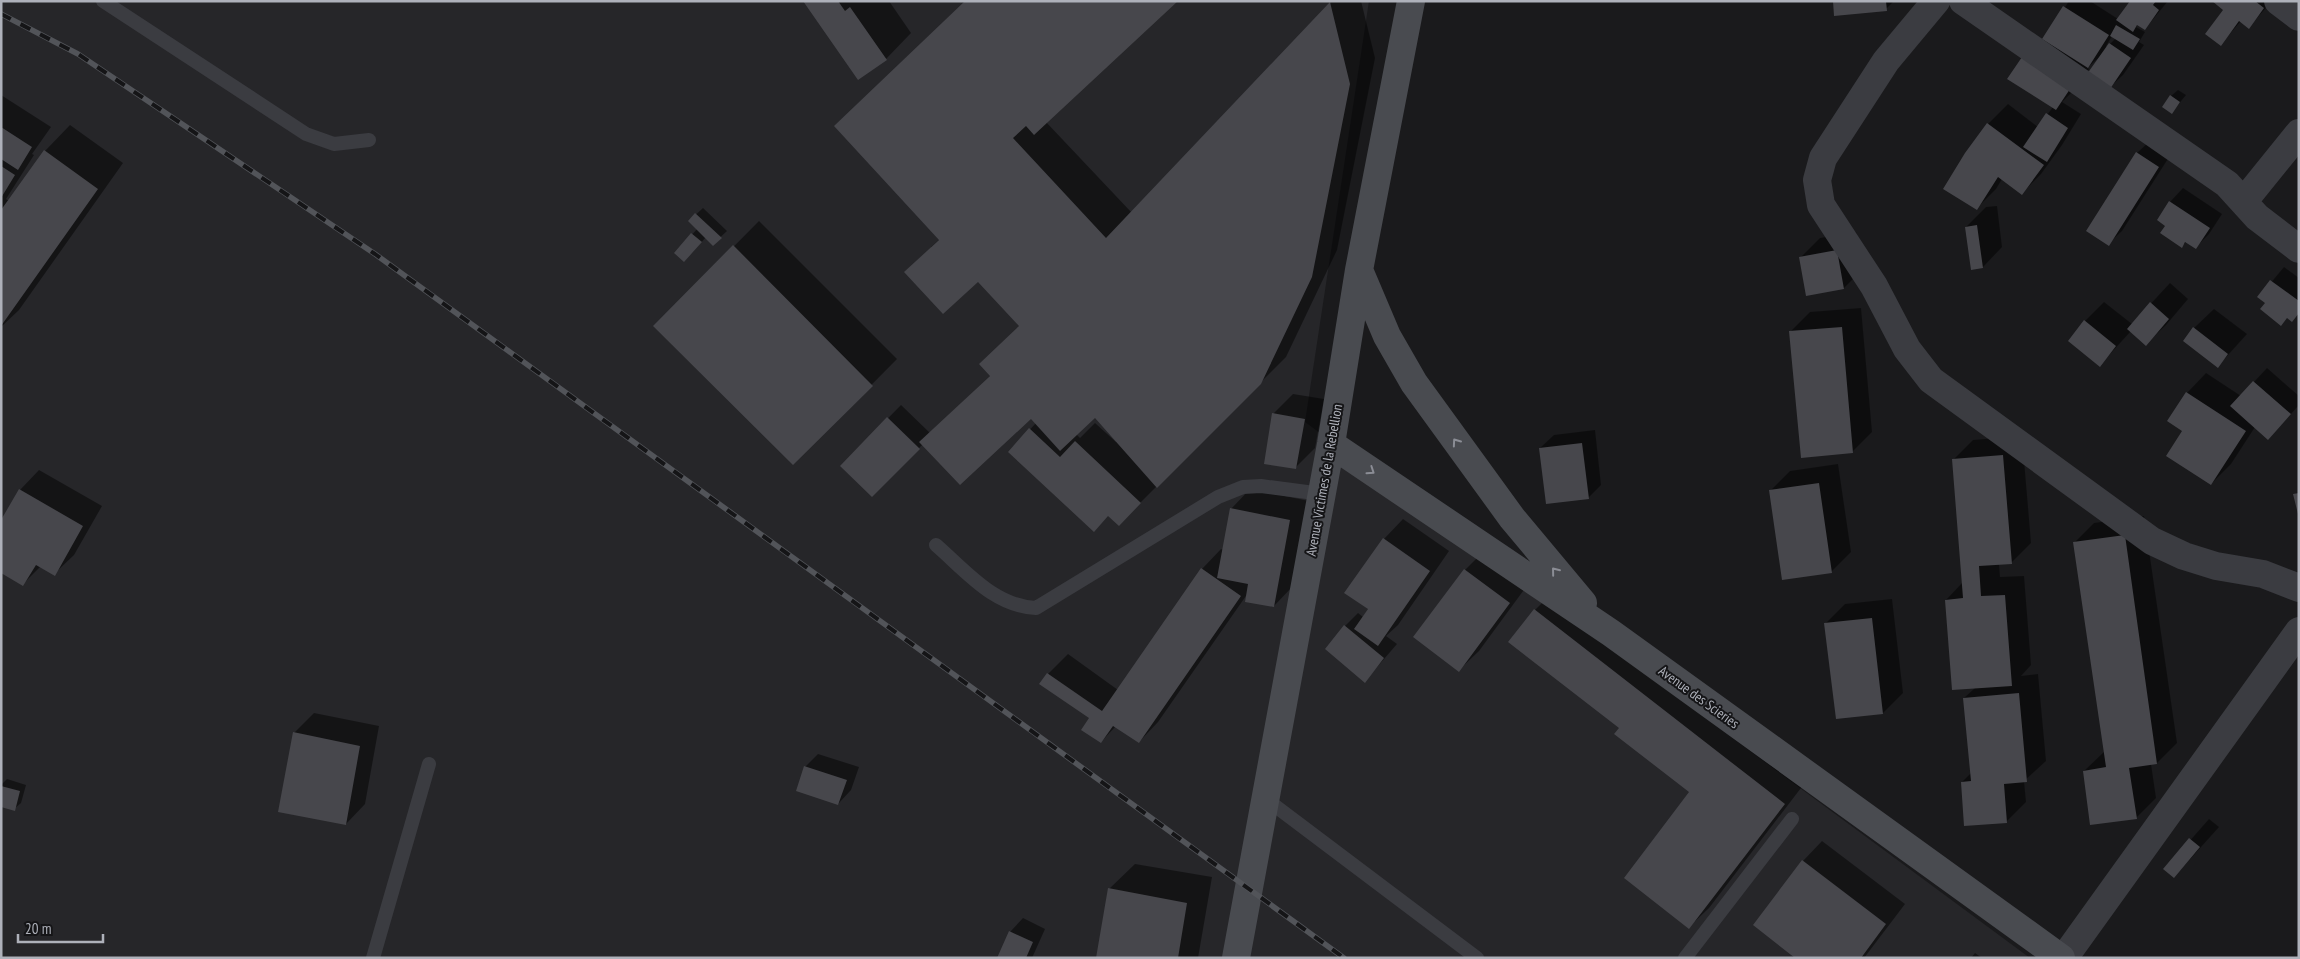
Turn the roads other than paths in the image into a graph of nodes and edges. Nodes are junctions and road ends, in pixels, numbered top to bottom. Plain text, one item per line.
1 (103, 1) edge
2 (1411, 1) edge
3 (1936, 1) edge
4 (1963, 1) edge
5 (2278, 1) edge
6 (2299, 18) edge
7 (2299, 133) edge
8 (370, 140) dead end
9 (2244, 202) junction
10 (2299, 249) edge
11 (1359, 270) junction
12 (1331, 444) junction
13 (1322, 494) junction
14 (936, 546) dead end
15 (2299, 588) edge
16 (2299, 631) edge
17 (1611, 633) junction
18 (429, 764) dead end
19 (1266, 799) junction
20 (1792, 819) dead end
21 (373, 958) edge
22 (1236, 958) edge
23 (1477, 958) edge
24 (1685, 958) edge
25 (2063, 958) edge

1 - 8 lane
2 - 11 street, Avenue Victimes de la Rebellion
3 - 15 street
4 - 9 street
5 - 6 street
7 - 9 street
9 - 10 street
11 - 12 street, Avenue Victimes de la Rebellion
17 -> 11 street
12 - 13 street, Avenue Victimes de la Rebellion
12 -> 17 street, Avenue des Scieries
13 - 14 lane
13 - 19 street, Avenue Victimes de la Rebellion
16 - 25 street
17 - 25 street, Avenue des Scieries
18 - 21 lane
19 - 22 street, Avenue Victimes de la Rebellion
19 - 23 lane
20 - 24 lane

